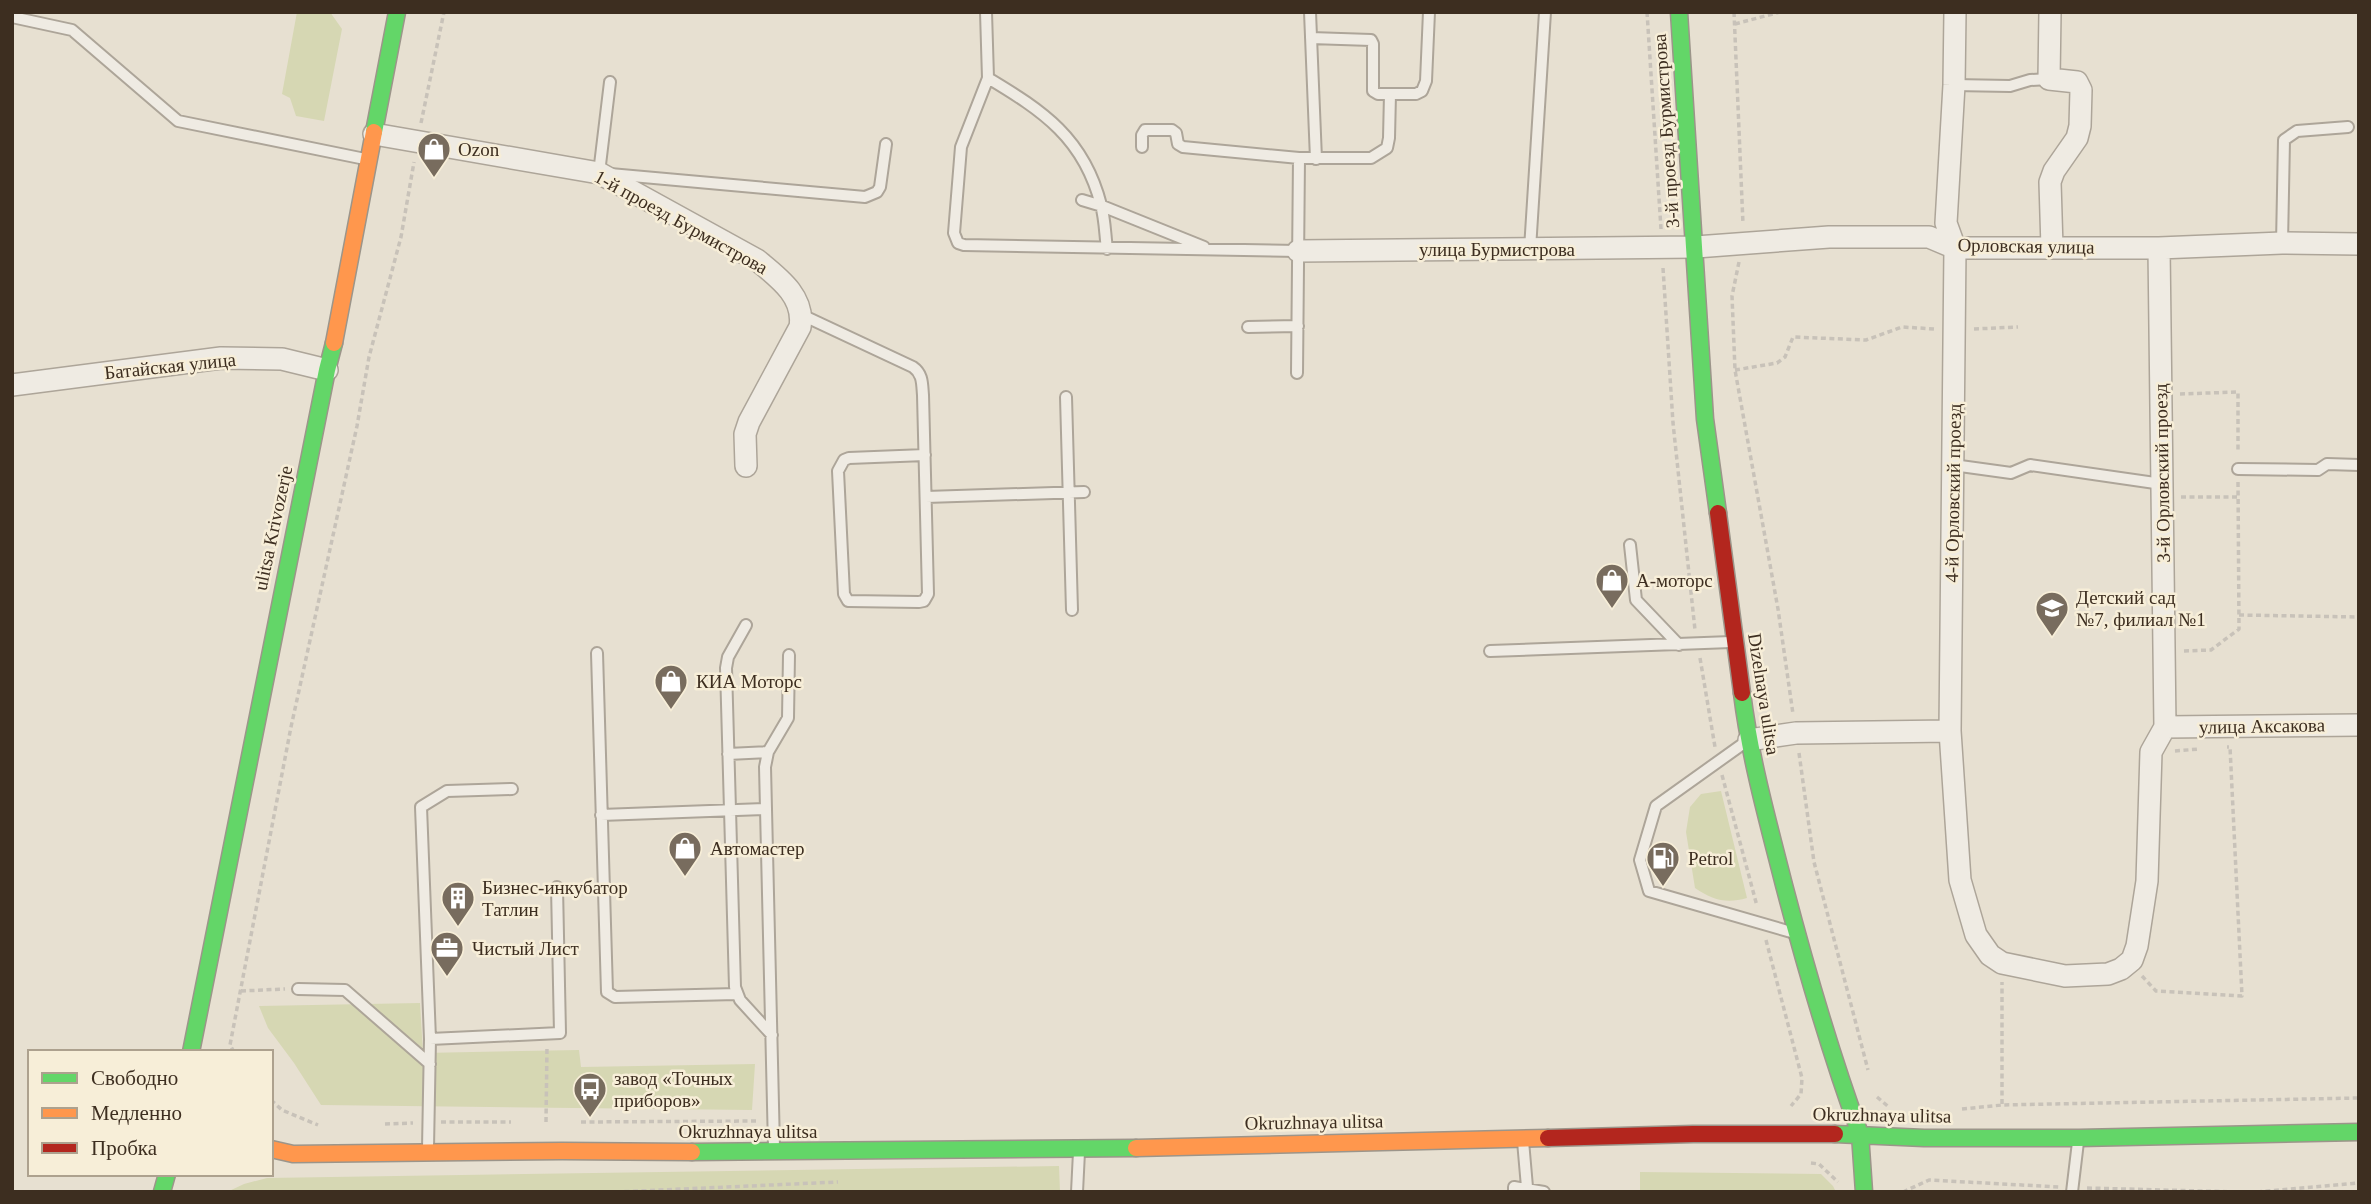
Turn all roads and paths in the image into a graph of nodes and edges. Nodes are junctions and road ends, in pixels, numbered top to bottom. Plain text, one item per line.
1 (397, 12) edge
2 (444, 12) edge
3 (986, 12) edge
4 (1310, 12) edge
5 (1429, 12) edge
6 (1545, 12) edge
7 (1647, 12) edge
8 (1679, 12) edge
9 (1734, 12) edge
10 (1780, 12) edge
11 (1955, 12) edge
12 (2050, 12) edge
13 (12, 17) edge
14 (1735, 24) junction
15 (1311, 38) junction
16 (988, 78) junction
17 (2049, 79) junction
18 (610, 82) dead end
19 (1954, 85) junction
20 (1390, 94) junction
21 (2348, 127) dead end
22 (374, 134) junction
23 (418, 142) junction
24 (886, 144) dead end
25 (1142, 147) dead end
26 (1299, 159) junction
27 (1317, 159) junction
28 (370, 160) junction
29 (599, 173) junction
30 (1082, 200) dead end
31 (1102, 206) junction
32 (1744, 243) junction
33 (2282, 243) junction
34 (2359, 244) edge
35 (1662, 247) junction
36 (1696, 247) junction
37 (1107, 248) junction
38 (1955, 248) junction
39 (2052, 248) junction
40 (2158, 248) junction
41 (1531, 249) junction
42 (1212, 250) junction
43 (1298, 251) junction
44 (802, 315) junction
45 (1298, 326) junction
46 (1248, 327) dead end
47 (2018, 327) dead end
48 (1954, 329) junction
49 (327, 370) junction
50 (1735, 370) junction
51 (1297, 373) dead end
52 (12, 385) edge
53 (2161, 394) junction
54 (1066, 397) dead end
55 (925, 455) junction
56 (1953, 464) junction
57 (2359, 465) edge
58 (746, 466) dead end
59 (2238, 469) junction
60 (2162, 491) junction
61 (1084, 492) dead end
62 (1069, 493) junction
63 (926, 497) junction
64 (2238, 497) junction
65 (1630, 545) dead end
66 (1072, 610) dead end
67 (2239, 615) junction
68 (2359, 617) edge
69 (746, 625) dead end
70 (1734, 642) junction
71 (1679, 645) junction
72 (1698, 645) junction
73 (1490, 652) dead end
74 (2164, 652) junction
75 (597, 653) dead end
76 (789, 655) dead end
77 (2359, 725) edge
78 (2165, 727) junction
79 (1950, 731) junction
80 (1796, 733) junction
81 (1749, 740) junction
82 (2217, 748) dead end
83 (2204, 749) dead end
84 (768, 752) junction
85 (2151, 752) junction
86 (728, 754) junction
87 (1718, 762) junction
88 (512, 789) dead end
89 (766, 808) junction
90 (730, 810) junction
91 (601, 815) junction
92 (557, 887) dead end
93 (1761, 922) junction
94 (1797, 933) junction
95 (2134, 953) junction
96 (2002, 963) junction
97 (298, 989) joint
98 (241, 991) junction
99 (736, 994) junction
100 (547, 1034) junction
101 (772, 1035) junction
102 (430, 1039) junction
103 (191, 1050) edge
104 (233, 1050) edge
105 (430, 1064) junction
106 (1871, 1082) dead end
107 (1875, 1095) dead end
108 (2359, 1098) edge
109 (273, 1102) edge
110 (2002, 1105) junction
111 (1961, 1109) dead end
112 (1787, 1111) dead end
113 (1893, 1111) dead end
114 (773, 1121) junction
115 (430, 1122) junction
116 (520, 1122) dead end
117 (546, 1122) dead end
118 (572, 1122) dead end
119 (374, 1124) dead end
120 (319, 1125) dead end
121 (2359, 1132) edge
122 (1860, 1134) junction
123 (2001, 1137) junction
124 (2079, 1138) junction
125 (1522, 1139) junction
126 (273, 1149) edge
127 (1079, 1149) junction
128 (774, 1153) junction
129 (428, 1154) junction
130 (1819, 1164) dead end
131 (2359, 1183) edge
132 (1527, 1187) junction
133 (1841, 1190) dead end
134 (2072, 1190) edge
135 (1077, 1192) edge
136 (1514, 1192) edge
137 (1545, 1192) edge
138 (1864, 1192) edge
139 (1903, 1192) edge
140 (2239, 1192) edge
141 (2257, 1192) edge

1 - 22 main road, ulitsa Krivozerje
2 - 23 path
3 - 16 lane
4 - 15 lane
5 - 20 lane
6 - 41 lane
7 - 35 path
8 - 36 main road, 3-й проезд Бурмистрова
9 - 14 path
10 - 14 path
11 - 19 street, 4-й Орловский проезд
12 - 17 street
13 - 28 lane
14 - 32 path
15 - 20 lane
15 - 27 lane
16 - 31 lane
16 - 37 lane
17 - 19 lane
17 - 39 street
18 - 29 lane
19 - 38 street, 4-й Орловский проезд
20 - 27 lane
21 - 33 lane
22 - 23 street, 1-й проезд Бурмистрова
22 - 28 main road, ulitsa Krivozerje
23 - 29 street, 1-й проезд Бурмистрова
23 - 98 path
24 - 29 lane
25 - 26 lane
26 - 27 lane
26 - 43 lane
28 - 49 main road, ulitsa Krivozerje
29 - 44 street, 1-й проезд Бурмистрова
30 - 31 lane
31 - 37 lane
31 - 42 lane
32 - 36 street, Орловская улица
32 - 38 street, Орловская улица
32 - 50 path
33 - 34 street, Орловская улица
33 - 40 street, Орловская улица
35 - 36 street, улица Бурмистрова
35 - 41 street, улица Бурмистрова
35 - 72 path
36 - 70 main road, Dizelnaya ulitsa
37 - 42 lane
38 - 39 street, Орловская улица
38 - 48 street, 4-й Орловский проезд
39 - 40 street, Орловская улица
40 - 53 street, 3-й Орловский проезд
41 - 43 street, улица Бурмистрова
42 - 43 lane
43 - 45 lane
44 - 55 lane
44 - 58 street
45 - 46 lane
45 - 51 lane
47 - 48 path
48 - 50 path
48 - 56 street, 4-й Орловский проезд
49 - 52 street, Батайская улица
49 - 103 main road, ulitsa Krivozerje
50 - 80 path
53 - 59 path
53 - 60 street, 3-й Орловский проезд
54 - 62 lane
55 - 63 lane
55 - 63 lane
56 - 60 lane
56 - 79 street, 4-й Орловский проезд
57 - 59 lane
59 - 64 path
60 - 64 path
60 - 74 street, 3-й Орловский проезд
61 - 62 lane
62 - 63 lane
62 - 66 lane
64 - 67 path
65 - 71 lane
67 - 68 path
67 - 74 path
69 - 86 lane
70 - 72 lane
70 - 81 main road, Dizelnaya ulitsa
71 - 72 lane
71 - 73 lane
72 - 87 path
74 - 78 street, 3-й Орловский проезд
75 - 91 lane
76 - 84 lane
77 - 78 street, улица Аксакова
78 - 85 street
79 - 80 street
79 - 96 street, 4-й Орловский проезд
80 - 81 street
80 - 106 path
81 - 87 lane
81 - 94 main road, Dizelnaya ulitsa
82 - 95 path
83 - 85 path
84 - 86 lane
84 - 89 lane
85 - 95 street
86 - 90 lane
87 - 93 path
87 - 93 lane
88 - 102 lane
89 - 90 lane
89 - 101 lane
90 - 91 lane
90 - 99 lane
91 - 99 lane
92 - 100 lane
93 - 94 lane
93 - 112 path
94 - 122 main road, Dizelnaya ulitsa
95 - 96 street
96 - 110 path
97 - 98 path
97 - 105 lane
98 - 104 path
99 - 101 lane
100 - 102 lane
100 - 117 path
101 - 114 lane
102 - 105 lane
105 - 115 lane
107 - 113 path
108 - 110 path
109 - 120 path
110 - 111 path
110 - 123 path
114 - 118 path
114 - 128 lane
115 - 116 path
115 - 119 path
115 - 129 lane
121 - 124 main road, Okruzhnaya ulitsa
122 - 123 main road, Okruzhnaya ulitsa
122 - 125 main road, Okruzhnaya ulitsa
122 - 138 main road, Dizelnaya ulitsa
123 - 124 main road, Okruzhnaya ulitsa
124 - 134 lane
125 - 127 main road, Okruzhnaya ulitsa
125 - 132 lane
126 - 129 main road, Okruzhnaya ulitsa
127 - 128 main road, Okruzhnaya ulitsa
127 - 135 lane
128 - 129 main road, Okruzhnaya ulitsa
130 - 133 path
131 - 141 path
132 - 136 lane
132 - 137 lane
134 - 139 path
134 - 140 path

